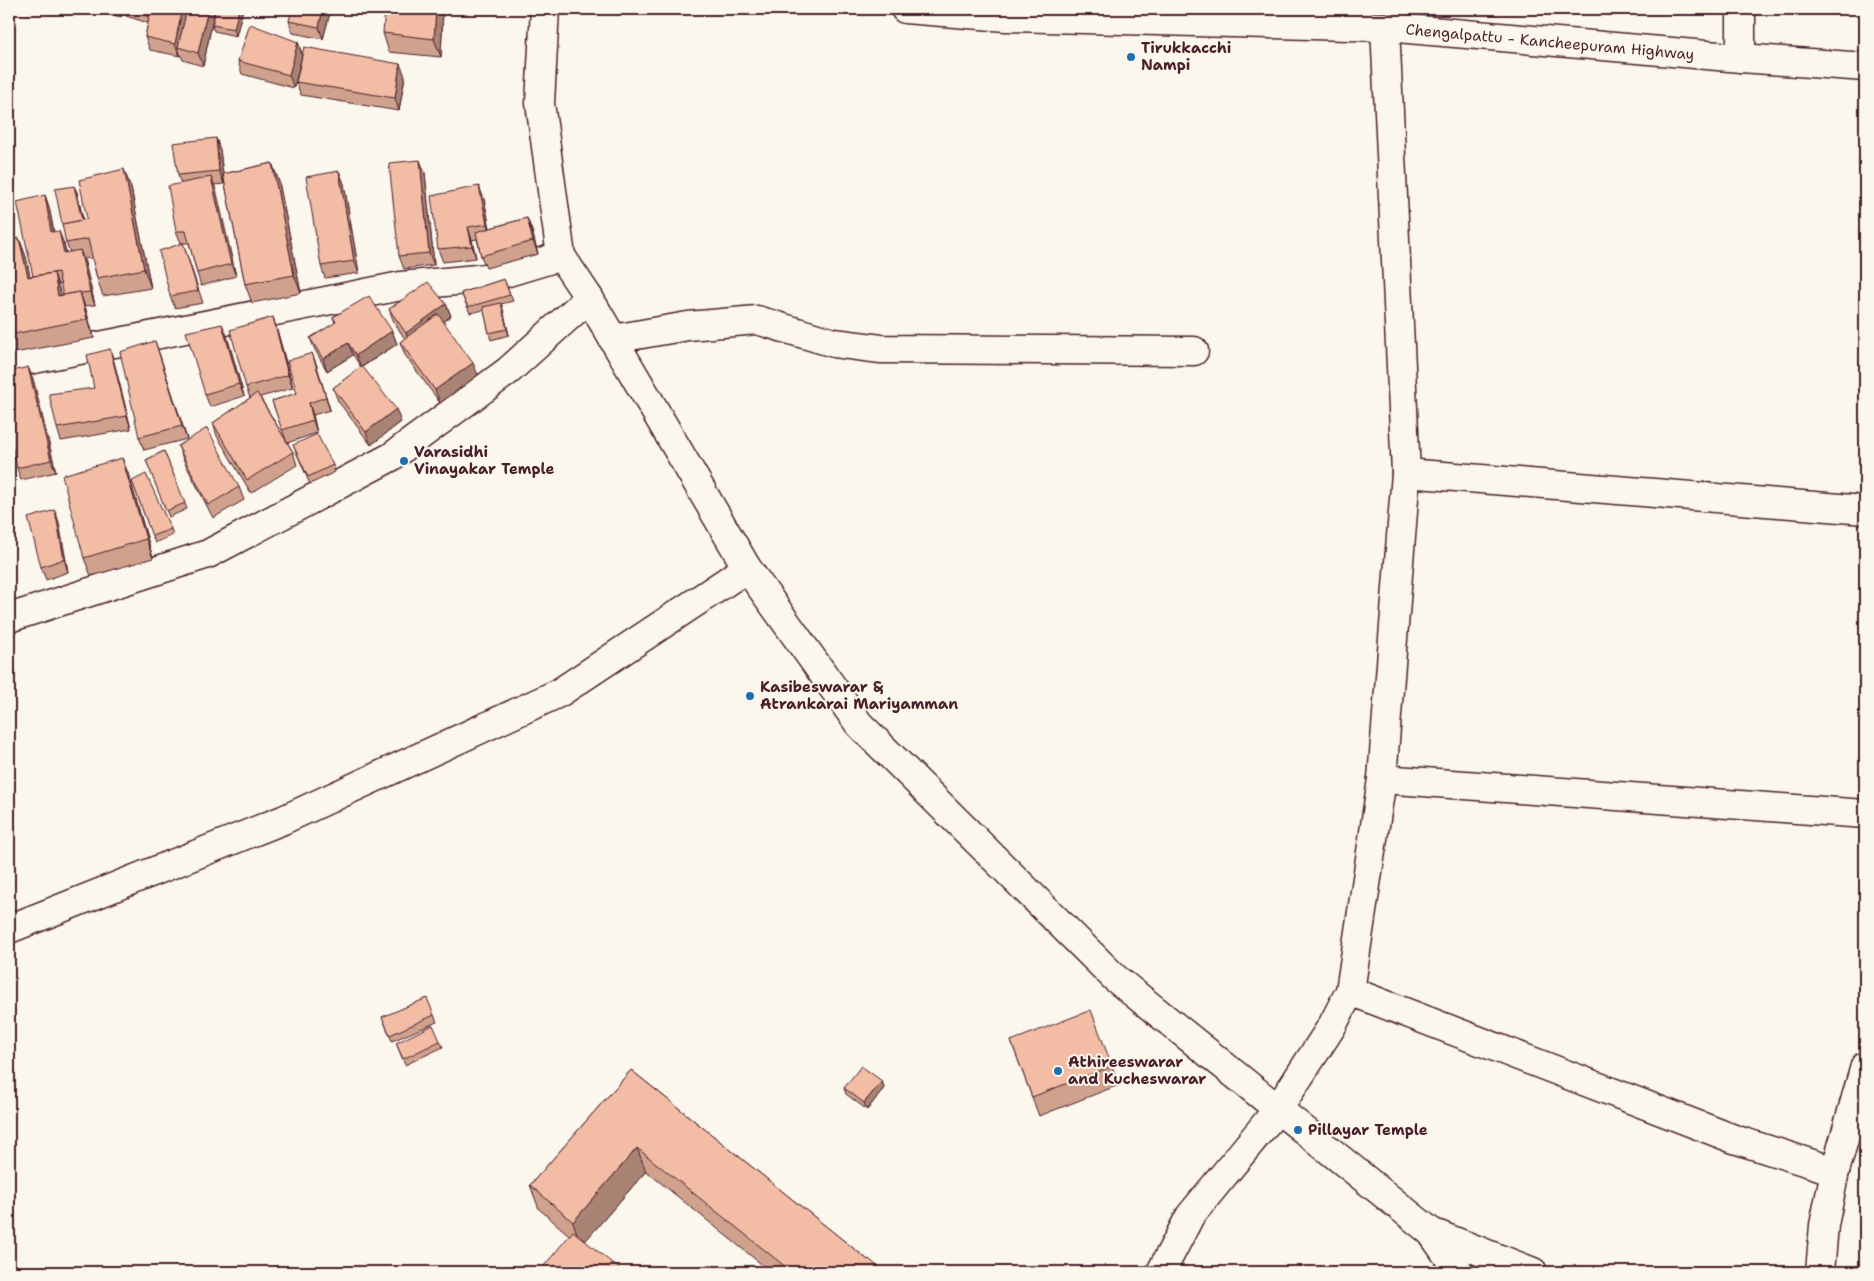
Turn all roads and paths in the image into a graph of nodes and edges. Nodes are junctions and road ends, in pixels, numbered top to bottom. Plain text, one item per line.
1 (546, 9) edge
2 (905, 9) edge
3 (1741, 9) edge
4 (1006, 13) edge
5 (1385, 27) junction
6 (1741, 58) junction
7 (1865, 66) edge
8 (561, 256) junction
9 (589, 298) junction
10 (613, 339) junction
11 (1194, 351) dead end
12 (9, 364) edge
13 (1406, 473) junction
14 (1865, 510) edge
15 (747, 568) junction
16 (9, 618) edge
17 (1382, 779) junction
18 (1865, 814) edge
19 (9, 929) edge
20 (1350, 992) junction
21 (1865, 1066) edge
22 (1278, 1109) junction
23 (1856, 1132) edge
24 (1835, 1171) junction
25 (1431, 1232) junction
26 (1162, 1272) edge
27 (1459, 1272) edge
28 (1533, 1272) edge
29 (1820, 1272) edge

1 - 8 main road
2 - 4 main road, Chengalpattu - Kancheepuram Highway
3 - 6 main road
4 - 5 main road, Chengalpattu - Kancheepuram Highway
5 - 6 main road, Chengalpattu - Kancheepuram Highway
5 - 13 main road
6 - 7 main road, Chengalpattu - Kancheepuram Highway
8 - 9 main road
8 - 12 main road
9 - 10 main road
9 - 16 main road
10 - 11 main road
10 - 15 main road
13 - 14 main road
13 - 17 main road
15 - 19 main road
15 - 22 main road
17 - 18 main road
17 - 20 main road
20 - 22 main road
20 - 24 main road
21 - 23 main road
22 - 25 main road
22 - 26 main road
23 - 24 main road
24 - 29 main road
25 - 27 main road
25 - 28 main road

